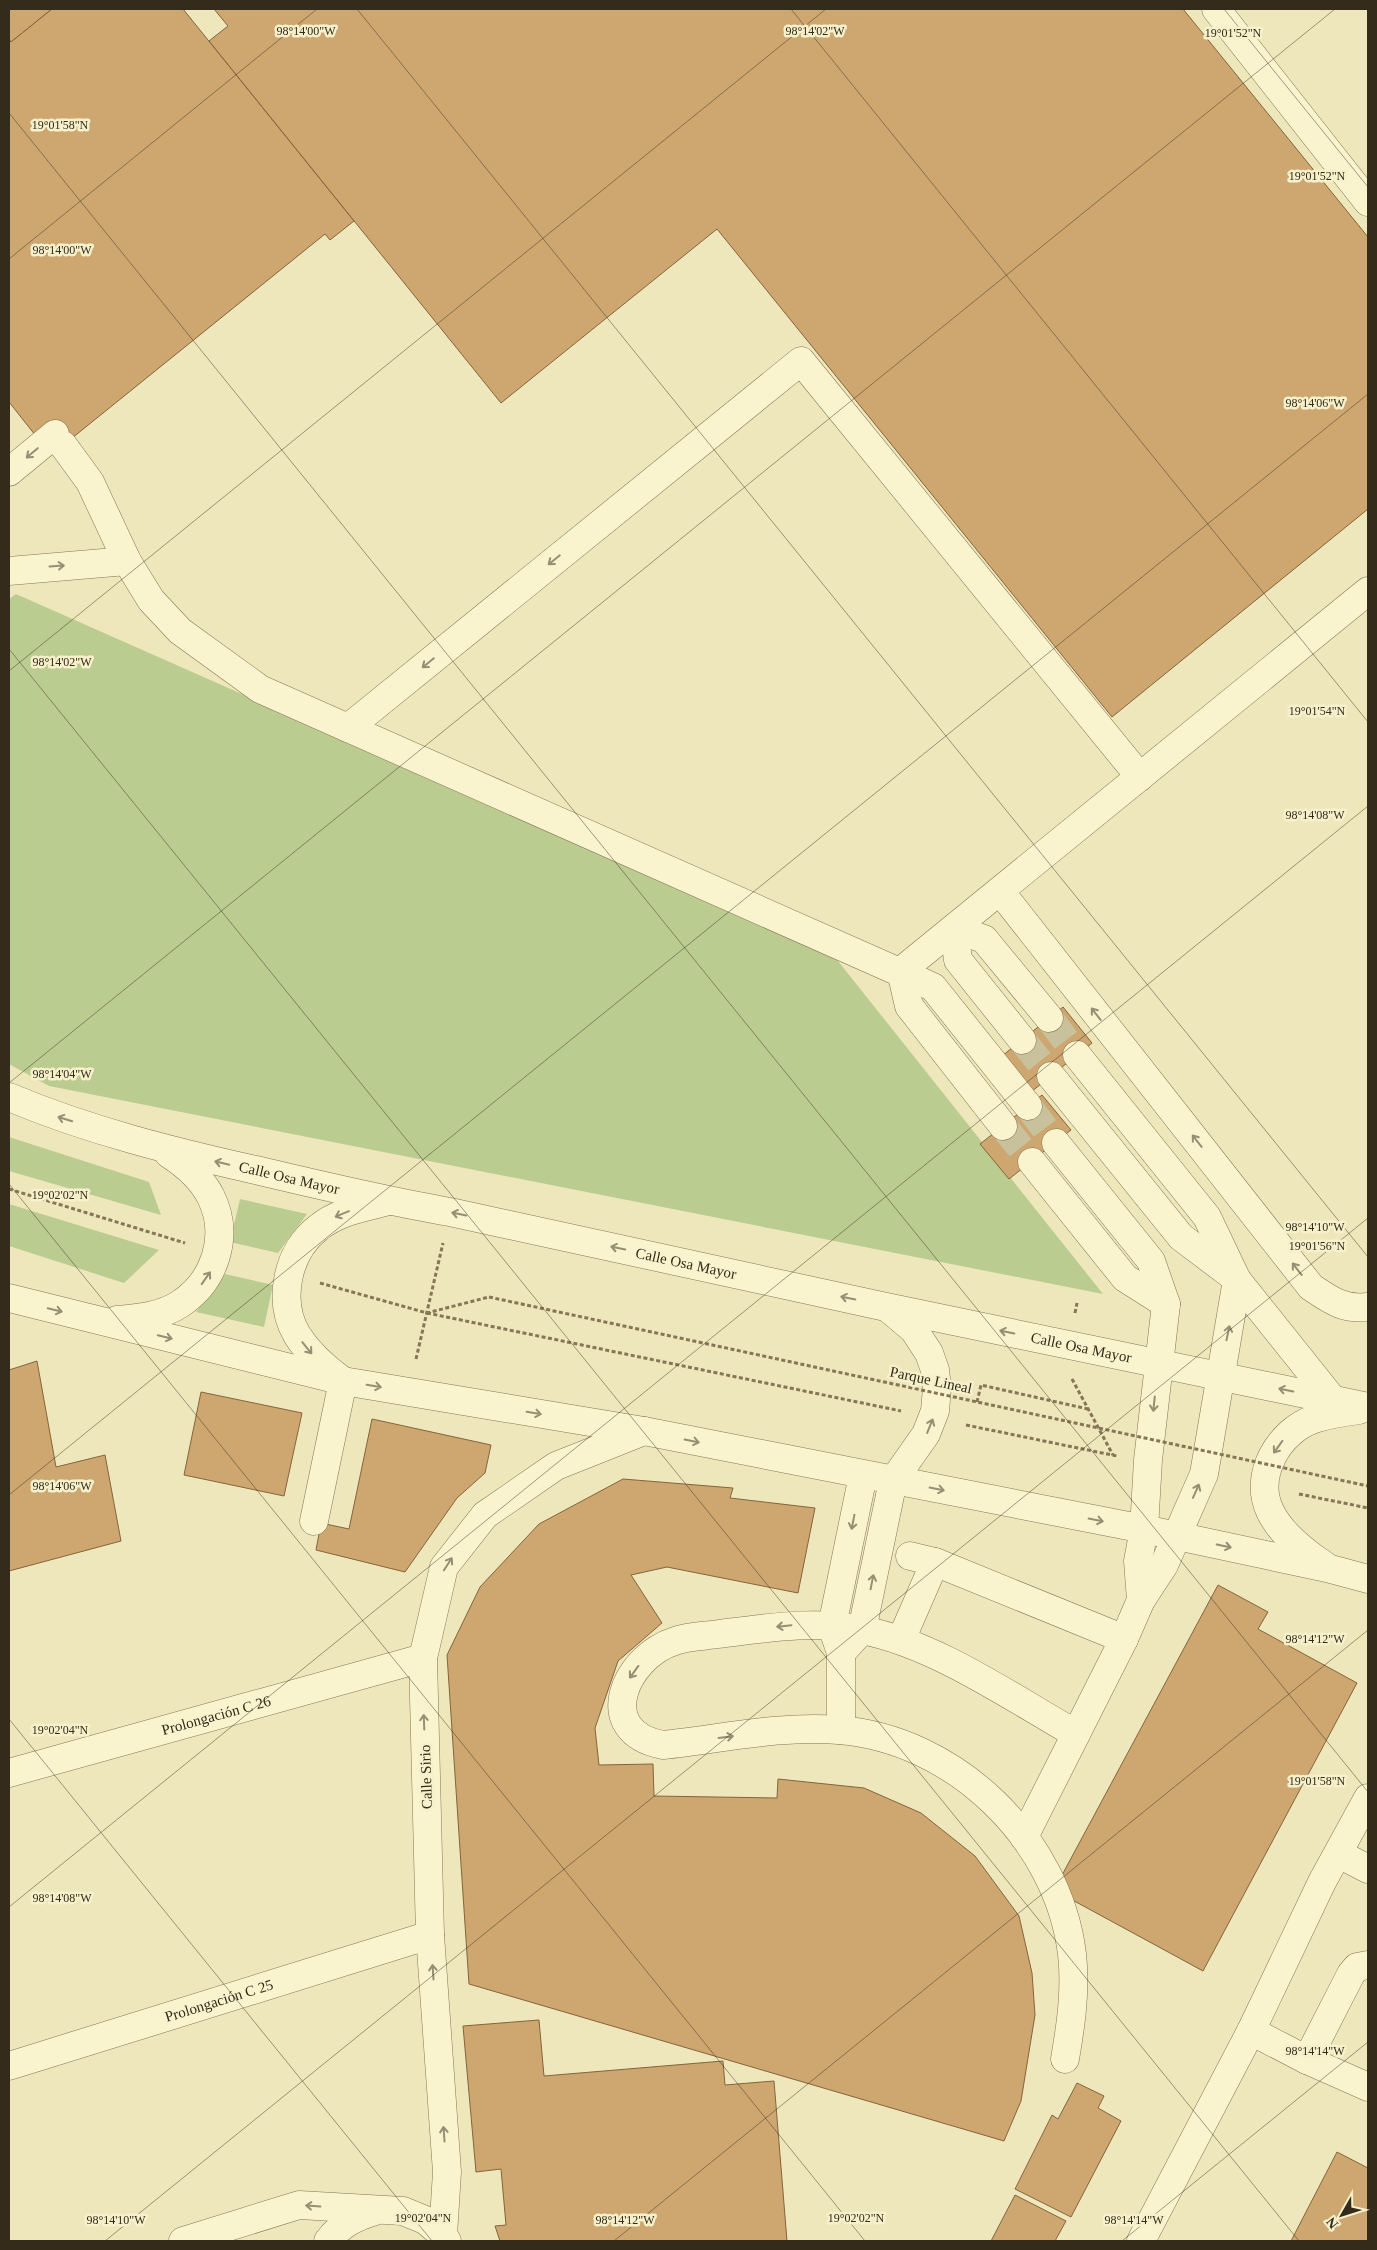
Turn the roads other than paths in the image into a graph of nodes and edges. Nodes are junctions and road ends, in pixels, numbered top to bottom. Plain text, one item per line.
1 (1216, 9) edge
2 (1368, 202) edge
3 (9, 472) edge
4 (127, 561) junction
5 (9, 571) edge
6 (1368, 591) edge
7 (348, 728) junction
8 (1140, 777) junction
9 (1000, 891) junction
10 (954, 929) junction
11 (902, 971) junction
12 (1035, 1029) tunnel mouth
13 (1064, 1065) tunnel mouth
14 (9, 1097) edge
15 (1016, 1116) tunnel mouth
16 (161, 1149) junction
17 (1044, 1152) tunnel mouth
18 (389, 1201) junction
19 (1237, 1280) junction
20 (9, 1298) edge
21 (886, 1307) junction
22 (1368, 1307) edge
23 (100, 1321) junction
24 (1158, 1363) junction
25 (1221, 1375) junction
26 (343, 1381) junction
27 (1333, 1400) junction
28 (1368, 1408) edge
29 (644, 1432) junction
30 (863, 1474) junction
31 (893, 1481) junction
32 (314, 1521) dead end
33 (1144, 1529) junction
34 (1176, 1536) junction
35 (1327, 1568) junction
36 (1368, 1579) edge
37 (1141, 1600) junction
38 (832, 1626) junction
39 (862, 1630) junction
40 (1124, 1639) junction
41 (901, 1640) junction
42 (841, 1652) junction
43 (423, 1658) junction
44 (841, 1730) junction
45 (1076, 1734) junction
46 (9, 1772) edge
47 (1368, 1798) edge
48 (1024, 1837) junction
49 (1339, 1854) junction
50 (1368, 1869) edge
51 (430, 1935) junction
52 (1368, 1965) edge
53 (1251, 2031) junction
54 (1065, 2059) dead end
55 (1307, 2060) junction
56 (9, 2066) edge
57 (1368, 2087) edge
58 (379, 2210) junction
59 (445, 2238) edge
60 (183, 2241) edge
61 (328, 2241) edge
62 (1142, 2241) edge

1 - 2 street
4 -> 3 street
5 -> 4 street
4 - 7 street
6 - 8 street
8 -> 7 street
7 - 11 street
8 - 9 street
9 - 10 street
22 -> 9 street
10 - 11 street
10 - 12 street
11 - 15 street
13 - 19 street
16 -> 14 street, Calle Osa Mayor
18 -> 16 street, Calle Osa Mayor
23 -> 16 street
17 - 24 street
21 -> 18 street, Calle Osa Mayor
18 -> 26 street
25 -> 19 street
19 - 27 street
20 -> 23 street
24 -> 21 street, Calle Osa Mayor
31 -> 21 street
23 -> 26 street
24 - 25 street, Calle Osa Mayor
24 -> 33 street
27 -> 25 street, Calle Osa Mayor
34 -> 25 street
26 -> 29 street
26 - 32 street
27 - 28 street, Calle Osa Mayor
28 -> 35 street
29 -> 30 street
43 -> 29 street, Calle Sirio
30 - 31 street
30 -> 38 street
31 -> 33 street
39 -> 31 street
33 - 34 street
33 - 37 street
34 -> 35 street
34 - 37 street
35 - 36 street
37 - 40 street
38 - 39 street
38 - 42 street
38 -> 44 street
39 - 41 street
39 - 42 street
40 - 41 street
40 - 45 street
41 - 45 street
42 - 44 street
43 - 46 street, Prolongación C 26
51 -> 43 street, Calle Sirio
44 - 48 street
45 - 48 street
47 - 49 street
48 - 54 street
49 - 50 street
49 - 53 street
51 - 56 street, Prolongación C 25
59 -> 51 street, Calle Sirio
52 - 55 street
53 - 55 street
53 - 62 street
55 - 57 street
58 - 59 street
58 -> 60 street
58 - 61 street

